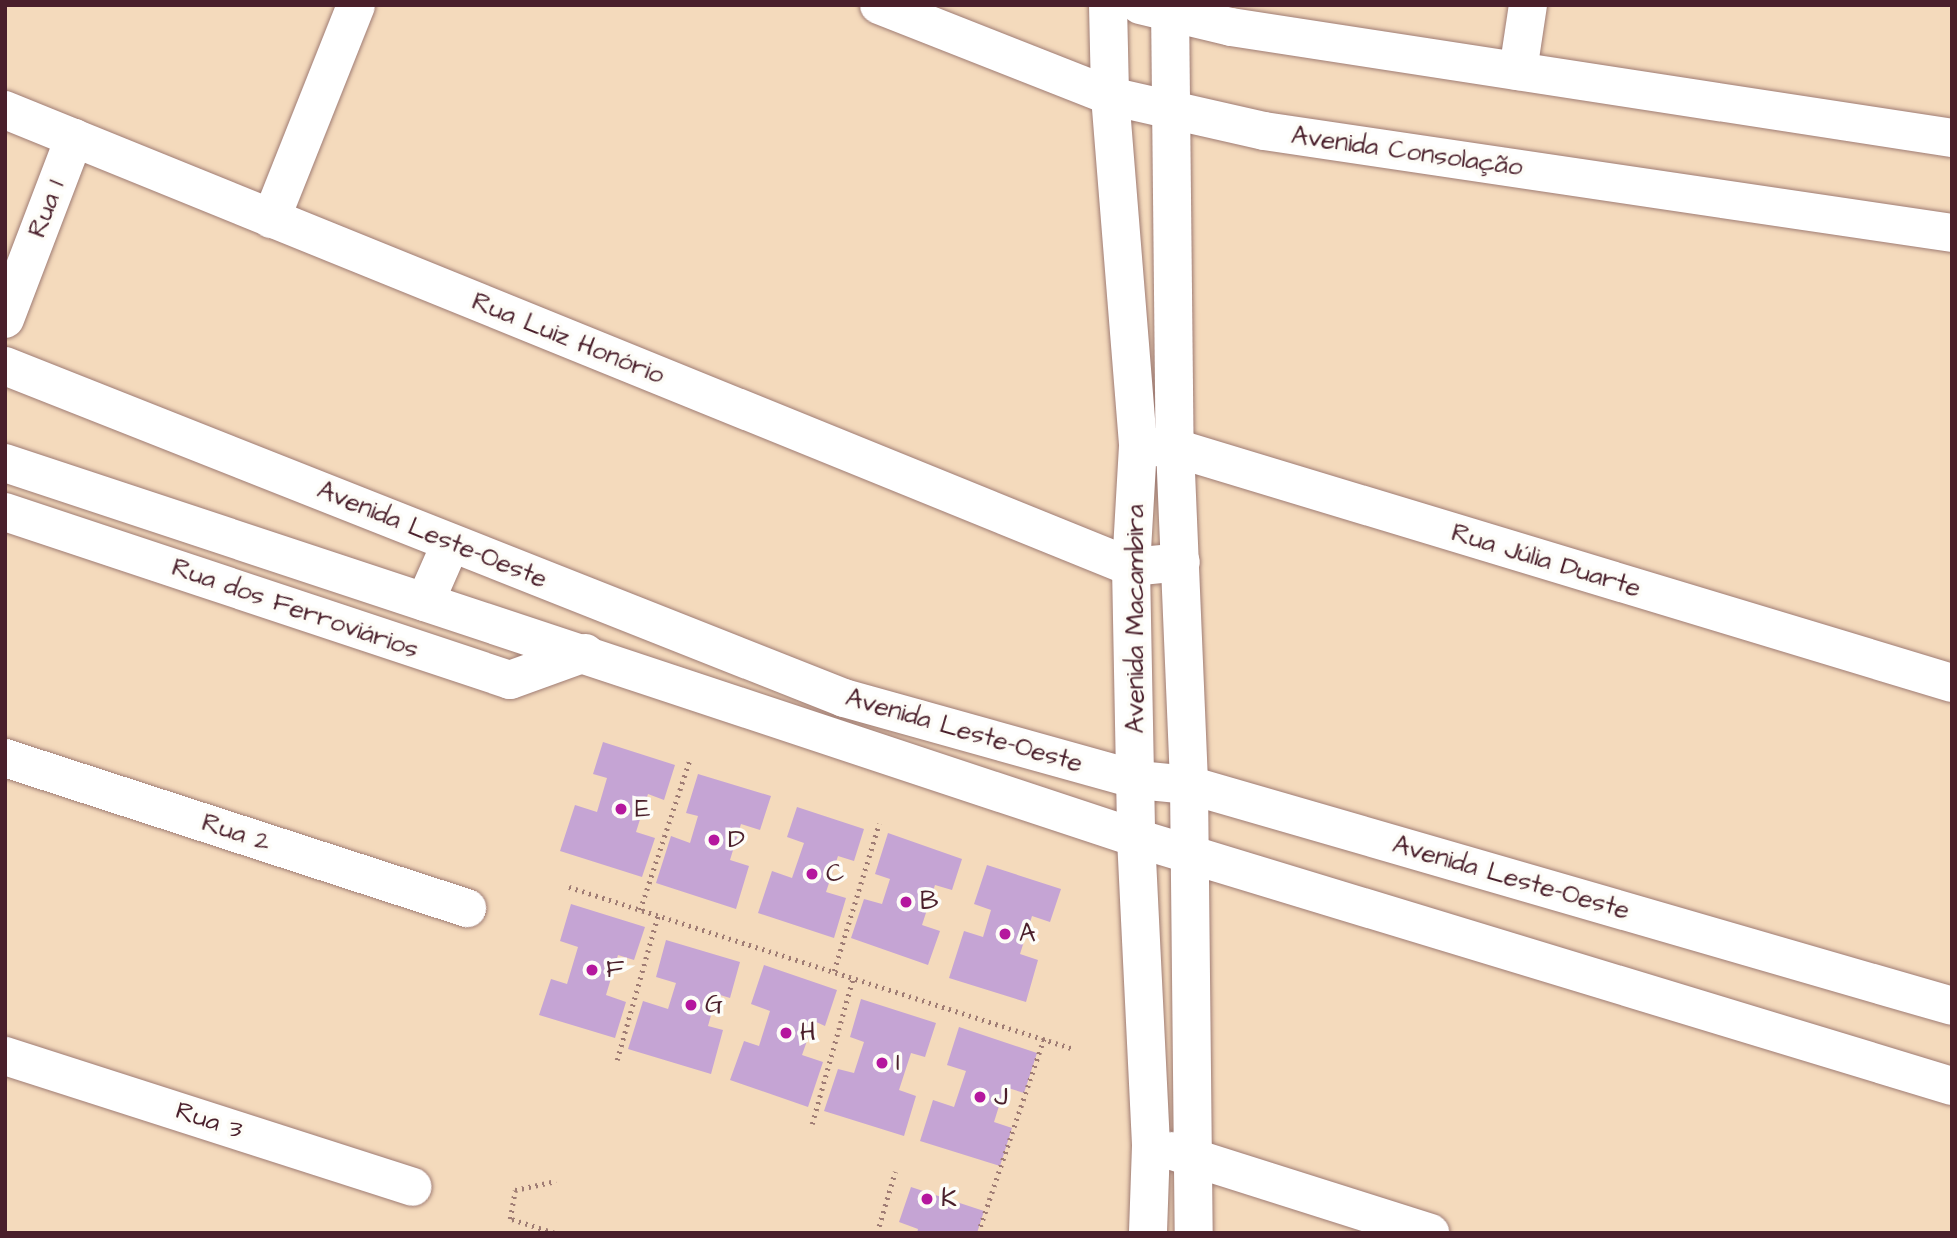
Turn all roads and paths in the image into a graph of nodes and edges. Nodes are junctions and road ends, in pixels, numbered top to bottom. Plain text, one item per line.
1 (356, 5) edge
2 (878, 5) edge
3 (1108, 5) edge
4 (1528, 5) edge
5 (1160, 7) edge
6 (1518, 71) junction
7 (1110, 96) junction
8 (5, 110) edge
9 (1171, 110) junction
10 (74, 138) junction
11 (1952, 138) edge
12 (271, 219) junction
13 (1952, 233) edge
14 (5, 319) edge
15 (5, 366) edge
16 (1156, 447) junction
17 (5, 463) edge
18 (5, 512) edge
19 (451, 543) junction
20 (1181, 562) junction
21 (1131, 567) junction
22 (425, 603) junction
23 (585, 653) junction
24 (1952, 684) edge
25 (5, 758) edge
26 (690, 759) dead end
27 (1138, 780) junction
28 (1189, 785) junction
29 (879, 824) dead end
30 (1136, 838) junction
31 (1189, 853) junction
32 (569, 887) dead end
33 (467, 908) dead end
34 (640, 910) junction
35 (657, 915) junction
36 (834, 971) junction
37 (853, 978) junction
38 (1952, 1006) edge
39 (1044, 1038) junction
40 (1074, 1049) dead end
41 (5, 1056) edge
42 (617, 1060) dead end
43 (1952, 1086) edge
44 (813, 1124) dead end
45 (1151, 1146) junction
46 (1195, 1156) junction
47 (895, 1172) dead end
48 (556, 1181) dead end
49 (412, 1187) dead end
50 (554, 1233) edge
51 (877, 1233) edge
52 (978, 1233) edge
53 (1148, 1233) edge
54 (1194, 1233) edge
55 (1430, 1233) edge

1 - 12 main road
2 - 7 main road, Avenida Consolação
3 - 7 main road, Avenida Macambira
4 - 6 main road
5 - 6 main road
5 - 9 main road, Avenida Macambira
6 - 11 main road
7 - 9 main road, Avenida Consolação
7 - 16 main road, Avenida Macambira
8 - 10 main road, Rua Luiz Honório
9 - 13 main road, Avenida Consolação
9 - 16 main road, Avenida Macambira
10 - 12 main road, Rua Luiz Honório
10 - 14 main road, Rua 1
12 - 21 main road, Rua Luiz Honório
15 - 19 main road, Avenida Leste-Oeste
16 - 20 main road, Avenida Macambira
16 - 21 main road, Avenida Macambira
16 - 24 main road, Rua Júlia Duarte
17 - 22 main road, Avenida Leste-Oeste
18 - 23 main road, Rua dos Ferroviários
19 - 22 main road
19 - 27 main road, Avenida Leste-Oeste
20 - 21 main road
20 - 28 main road, Avenida Macambira
21 - 27 main road, Avenida Macambira
22 - 23 main road, Avenida Leste-Oeste
23 - 30 main road, Avenida Leste-Oeste
25 - 33 main road, Rua 2
26 - 34 path
27 - 28 main road, Avenida Leste-Oeste
27 - 30 main road, Avenida Macambira
28 - 31 main road, Avenida Macambira
28 - 38 main road, Avenida Leste-Oeste
29 - 36 path
30 - 31 main road, Avenida Leste-Oeste
30 - 45 main road, Avenida Macambira
31 - 43 main road, Avenida Leste-Oeste
31 - 46 main road, Avenida Macambira
32 - 34 path
34 - 35 path
35 - 36 path
35 - 42 path
36 - 37 path
37 - 39 path
37 - 44 path
39 - 40 path
39 - 52 path
41 - 49 main road, Rua 3
45 - 46 main road
45 - 53 main road, Avenida Macambira
46 - 54 main road, Avenida Macambira
46 - 55 main road
47 - 51 path
48 - 50 path

